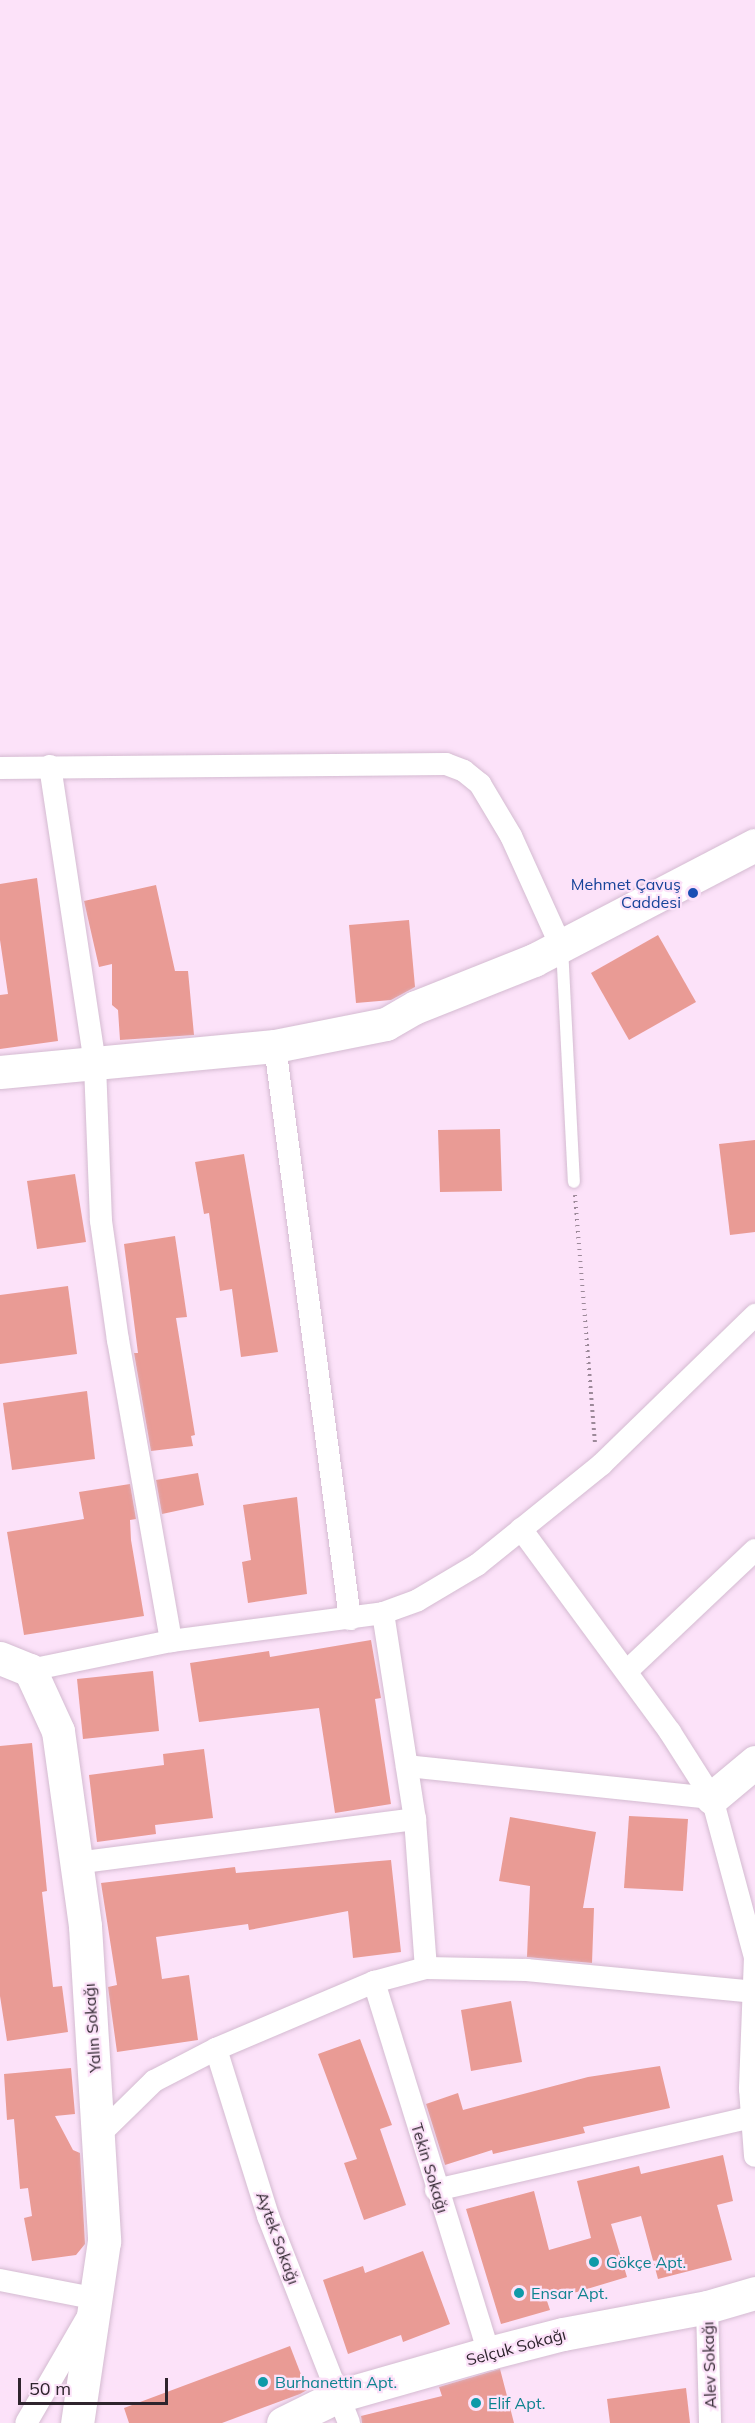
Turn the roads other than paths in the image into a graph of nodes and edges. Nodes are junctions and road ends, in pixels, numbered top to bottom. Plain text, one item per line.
1 (50, 766) junction
2 (0, 768) edge
3 (755, 845) edge
4 (561, 946) junction
5 (275, 1046) junction
6 (95, 1065) junction
7 (0, 1072) edge
8 (574, 1182) road end
9 (755, 1315) edge
10 (521, 1529) junction
11 (755, 1550) edge
12 (383, 1613) junction
13 (350, 1619) junction
14 (171, 1641) junction
15 (8, 1659) edge
16 (627, 1671) junction
17 (755, 1762) edge
18 (407, 1766) junction
19 (712, 1798) junction
20 (415, 1819) junction
21 (76, 1863) junction
22 (426, 1968) junction
23 (374, 1982) junction
24 (755, 1992) edge
25 (216, 2049) junction
26 (753, 2067) edge
27 (752, 2116) junction
28 (99, 2135) junction
29 (755, 2156) edge
30 (436, 2190) junction
31 (0, 2280) edge
32 (755, 2293) edge
33 (98, 2299) junction
34 (707, 2307) junction
35 (489, 2353) junction
36 (344, 2410) edge
37 (26, 2423) edge
38 (77, 2423) edge
39 (283, 2423) edge
40 (710, 2423) edge

1 - 2 street
1 - 4 street
1 - 6 street
3 - 4 street
4 - 5 street
4 - 8 lane
5 - 6 street
5 - 13 street
6 - 7 street
6 - 14 street
9 - 10 street
10 - 12 street
10 - 16 street
11 - 16 street
12 - 13 street
12 - 18 street
13 - 14 street
14 - 15 street
15 - 21 street, Yalın Sokağı
16 - 19 street
17 - 19 street
18 - 19 street
18 - 20 street
19 - 24 street
20 - 21 street
20 - 22 street
21 - 28 street, Yalın Sokağı
22 - 23 street
22 - 24 street
23 - 25 street
23 - 30 street, Tekin Sokağı
24 - 26 street
25 - 28 street
25 - 36 street, Aytek Sokağı
26 - 27 street
27 - 29 street
27 - 30 street
28 - 33 street, Yalın Sokağı
30 - 35 street, Tekin Sokağı
31 - 33 street
32 - 34 street, Selçuk Sokağı
33 - 37 street
33 - 38 street, Yalın Sokağı
34 - 35 street, Selçuk Sokağı
34 - 40 street, Alev Sokağı
35 - 36 street, Selçuk Sokağı
36 - 39 street, Selçuk Sokağı

